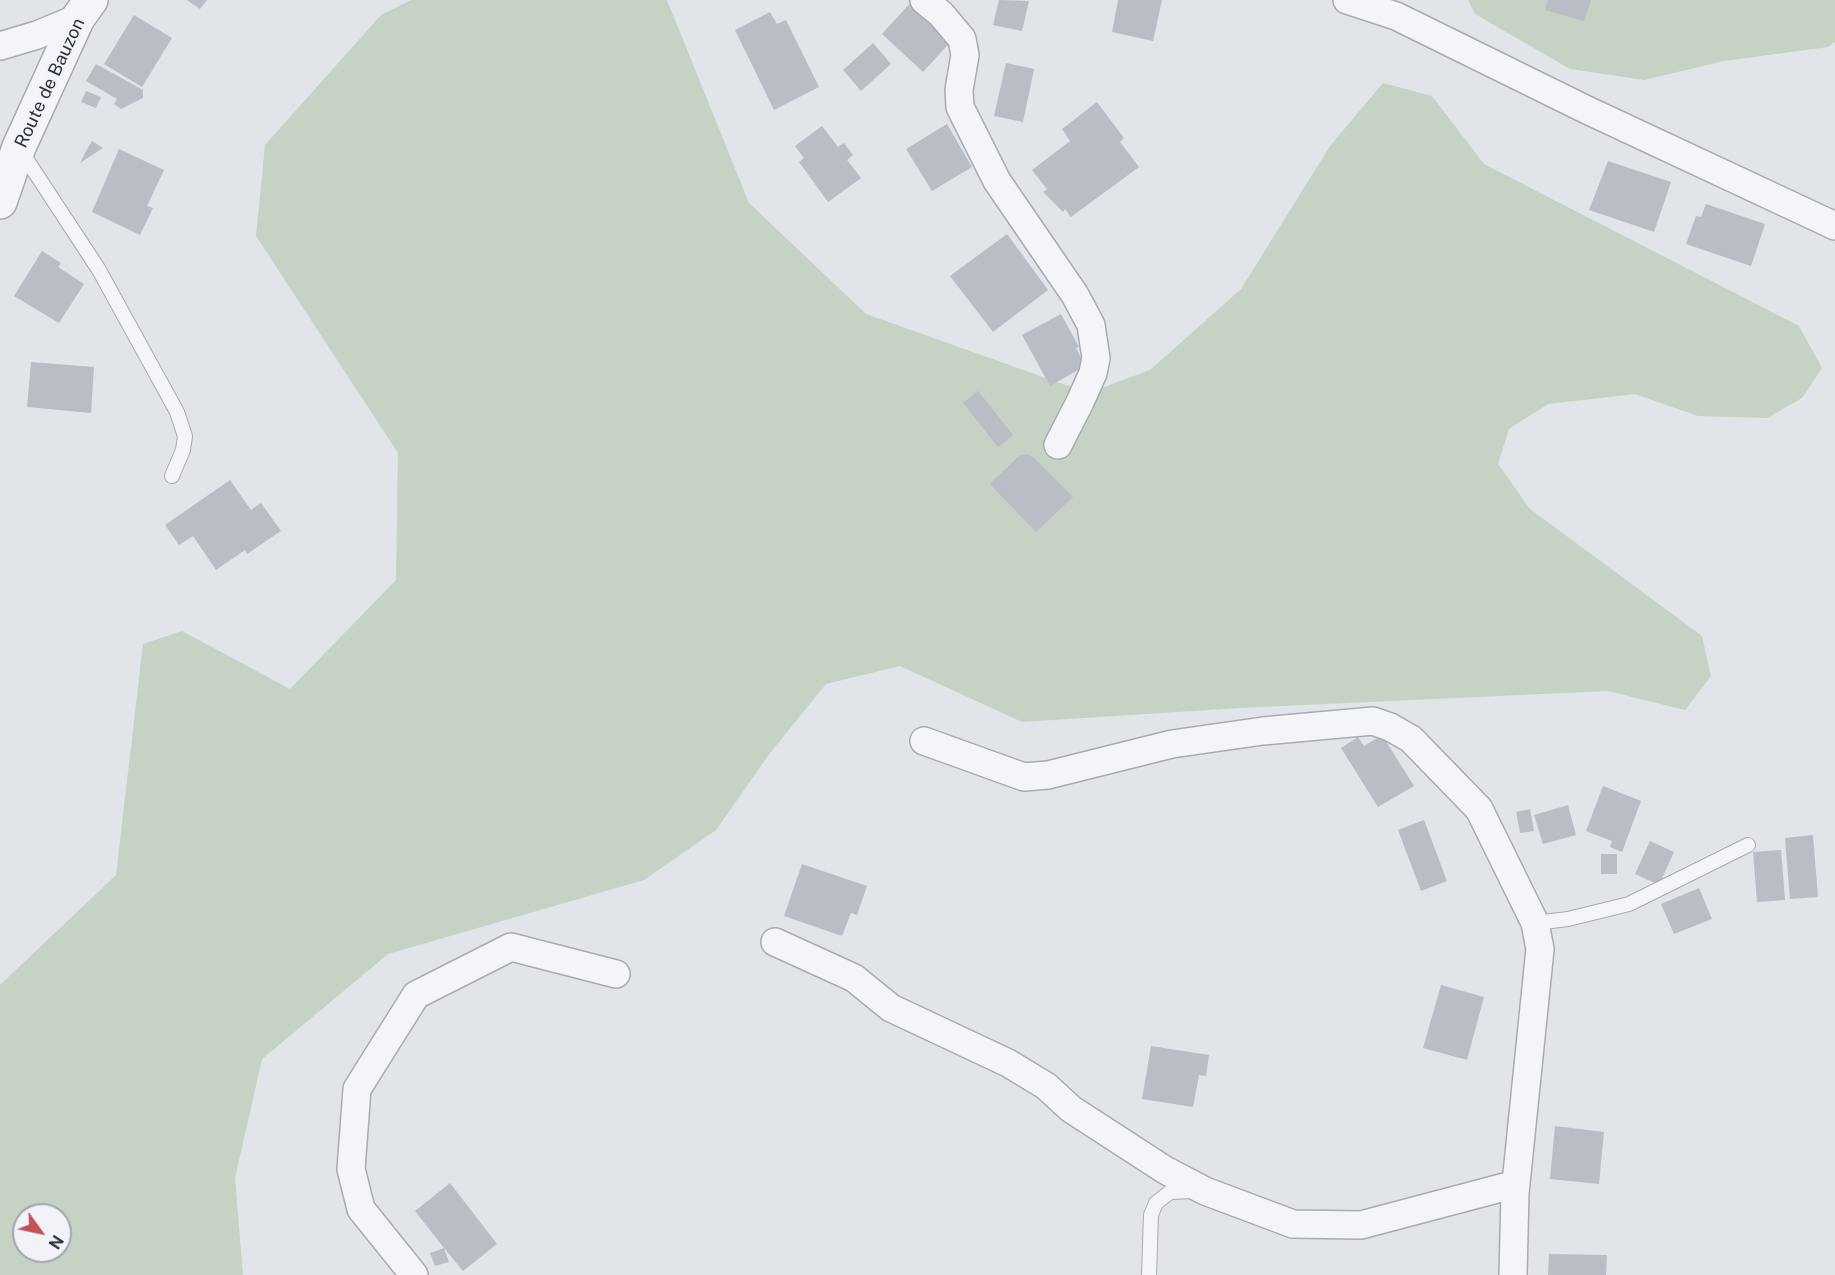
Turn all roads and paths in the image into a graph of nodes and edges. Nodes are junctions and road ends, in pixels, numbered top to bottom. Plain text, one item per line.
1 (924, 0) edge
2 (1347, 0) edge
3 (85, 9) edge
4 (0, 46) edge
5 (19, 147) junction
6 (0, 202) edge
7 (1835, 226) edge
8 (1058, 445) dead end
9 (172, 476) dead end
10 (924, 741) dead end
11 (1748, 845) dead end
12 (1535, 923) junction
13 (774, 942) dead end
14 (616, 974) dead end
15 (1516, 1184) junction
16 (1205, 1191) junction
17 (414, 1275) edge
18 (1149, 1275) edge
19 (1513, 1275) edge

1 - 8 street
2 - 7 street
3 - 4 street
3 - 5 street, Route de Bauzon
5 - 6 street, Route de Bauzon
5 - 9 lane
10 - 12 street
11 - 12 lane
12 - 15 street
13 - 16 street
14 - 17 street
15 - 16 street
15 - 19 street
16 - 18 lane

